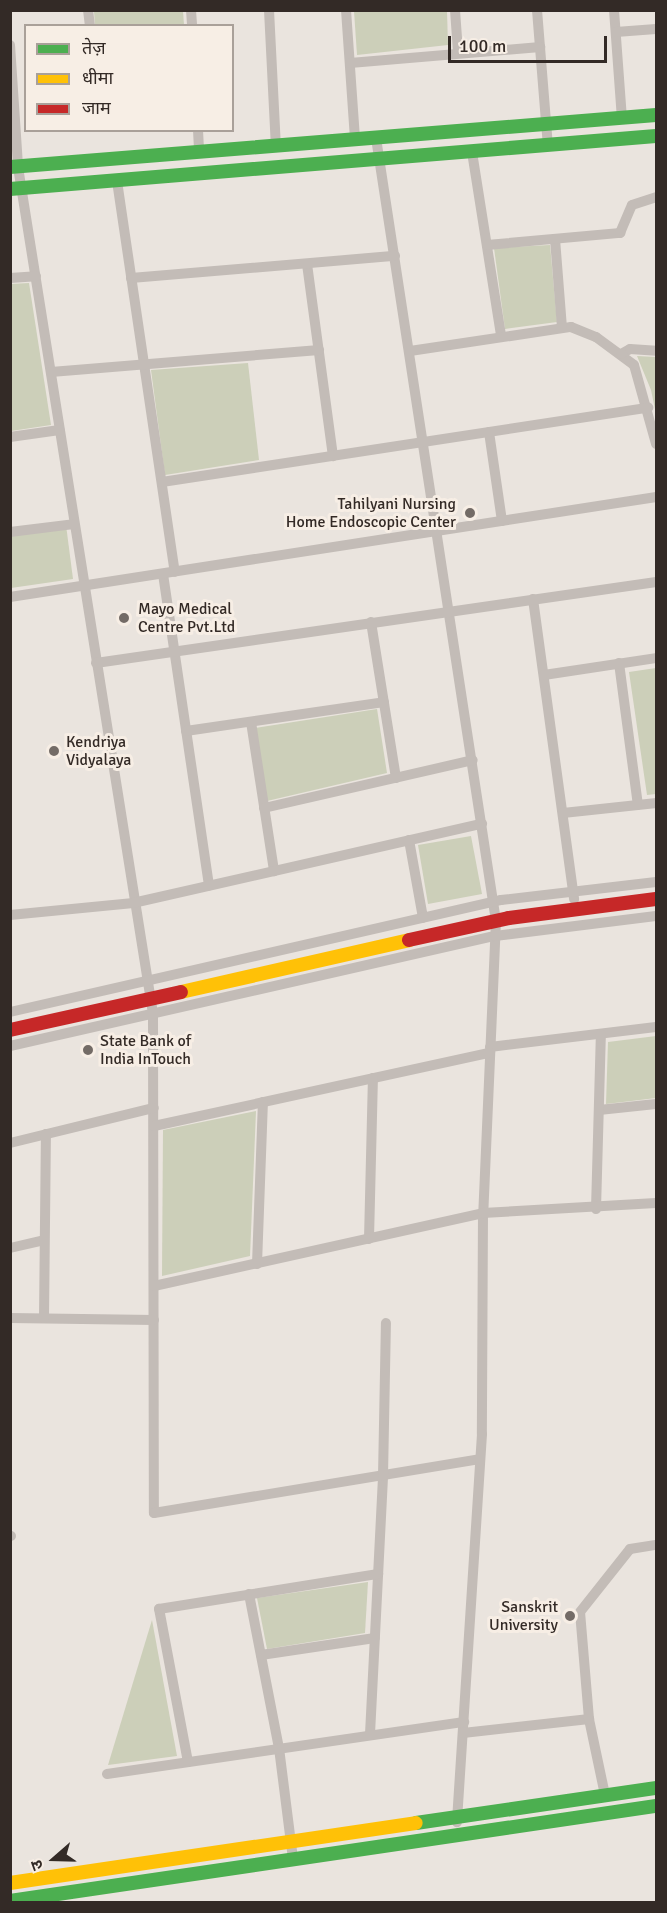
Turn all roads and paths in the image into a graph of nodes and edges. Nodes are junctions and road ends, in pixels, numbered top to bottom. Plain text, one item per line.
1 (269, 10) edge
2 (346, 10) edge
3 (455, 10) edge
4 (537, 10) edge
5 (614, 10) edge
6 (657, 29) edge
7 (616, 32) junction
8 (10, 45) edge
9 (540, 47) junction
10 (458, 52) junction
11 (350, 63) junction
12 (24, 86) edge
13 (13, 87) junction
14 (657, 115) edge
15 (622, 118) junction
16 (546, 124) junction
17 (198, 132) edge
18 (657, 136) edge
19 (376, 138) junction
20 (354, 139) junction
21 (276, 146) junction
22 (548, 146) junction
23 (200, 152) junction
24 (472, 152) junction
25 (380, 160) junction
26 (14, 167) edge
27 (117, 181) junction
28 (17, 188) edge
29 (657, 197) edge
30 (555, 239) junction
31 (487, 245) junction
32 (395, 256) junction
33 (307, 264) junction
34 (36, 276) junction
35 (10, 278) edge
36 (131, 278) junction
37 (562, 327) junction
38 (501, 336) junction
39 (319, 350) junction
40 (410, 351) junction
41 (657, 351) edge
42 (621, 354) junction
43 (144, 364) junction
44 (51, 372) junction
45 (648, 408) junction
46 (654, 424) edge
47 (60, 430) junction
48 (489, 432) junction
49 (10, 437) edge
50 (424, 442) junction
51 (657, 444) edge
52 (333, 456) junction
53 (162, 482) junction
54 (657, 497) edge
55 (502, 521) junction
56 (74, 524) junction
57 (438, 531) junction
58 (10, 532) edge
59 (176, 572) junction
60 (163, 573) junction
61 (657, 582) edge
62 (84, 586) junction
63 (10, 597) edge
64 (533, 599) junction
65 (450, 610) junction
66 (371, 622) junction
67 (174, 651) junction
68 (657, 658) edge
69 (96, 663) junction
70 (619, 663) junction
71 (544, 675) junction
72 (384, 702) junction
73 (250, 722) junction
74 (186, 731) junction
75 (473, 760) junction
76 (396, 778) junction
77 (657, 803) edge
78 (638, 805) junction
79 (264, 808) junction
80 (563, 813) junction
81 (482, 824) junction
82 (410, 840) junction
83 (274, 871) junction
84 (657, 882) edge
85 (209, 886) junction
86 (573, 892) junction
87 (657, 899) edge
88 (494, 902) junction
89 (133, 903) junction
90 (576, 909) junction
91 (10, 915) edge
92 (657, 916) edge
93 (423, 918) junction
94 (495, 921) junction
95 (495, 936) junction
96 (145, 981) junction
97 (150, 997) junction
98 (10, 1012) edge
99 (153, 1014) junction
100 (657, 1027) edge
101 (10, 1030) edge
102 (601, 1034) junction
103 (10, 1046) edge
104 (490, 1050) junction
105 (373, 1078) junction
106 (263, 1102) junction
107 (657, 1104) edge
108 (154, 1108) junction
109 (599, 1110) junction
110 (154, 1126) junction
111 (46, 1134) junction
112 (10, 1143) edge
113 (657, 1203) edge
114 (596, 1209) junction
115 (483, 1213) junction
116 (369, 1239) junction
117 (44, 1240) junction
118 (10, 1248) edge
119 (257, 1264) junction
120 (154, 1287) junction
121 (10, 1318) edge
122 (44, 1318) junction
123 (154, 1320) junction
124 (386, 1323) dead end
125 (480, 1459) junction
126 (383, 1476) junction
127 (657, 1545) edge
128 (378, 1574) junction
129 (249, 1594) junction
130 (375, 1638) junction
131 (261, 1655) junction
132 (589, 1719) junction
133 (463, 1727) junction
134 (370, 1734) junction
135 (279, 1748) junction
136 (188, 1762) junction
137 (107, 1774) dead end
138 (657, 1788) edge
139 (605, 1795) junction
140 (657, 1806) edge
141 (458, 1815) junction
142 (456, 1834) junction
143 (290, 1840) junction
144 (293, 1859) junction
145 (10, 1883) edge
146 (10, 1901) edge

1 - 21 street
2 - 11 street
3 - 10 street
4 - 9 street
5 - 7 street
6 - 7 street
7 - 15 street
8 - 13 street
9 - 10 street
9 - 16 street
10 - 11 street
11 - 20 street
12 - 13 street
13 - 26 street
14 - 15 street
15 - 16 street
16 - 19 street
16 - 22 street
17 - 23 street
18 - 22 street
19 - 20 street
19 - 25 street
20 - 21 street
21 - 23 street
22 - 24 street
23 - 26 street
24 - 25 street
24 - 31 street
25 - 27 street
25 - 32 street
26 - 28 street
27 - 28 street
27 - 36 street
28 - 34 street
29 - 30 street
30 - 31 street
30 - 37 street
31 - 38 street
32 - 33 street
32 - 40 street
33 - 36 street
33 - 39 street
34 - 35 street
34 - 44 street
36 - 43 street
37 - 38 street
37 - 42 street
38 - 40 street
39 - 43 street
39 - 52 street
40 - 50 street
41 - 42 street
42 - 45 street
43 - 44 street
43 - 53 street
44 - 47 street
45 - 46 street
45 - 48 street
46 - 51 street
47 - 49 street
47 - 56 street
48 - 50 street
48 - 55 street
50 - 52 street
50 - 57 street
52 - 53 street
53 - 59 street
54 - 55 street
55 - 57 street
56 - 58 street
56 - 62 street
57 - 59 street
57 - 65 street
59 - 60 street
60 - 62 street
60 - 67 street
61 - 64 street
62 - 63 street
62 - 69 street
64 - 65 street
64 - 71 street
65 - 66 street
65 - 75 street
66 - 67 street
66 - 72 street
67 - 69 street
67 - 74 street
68 - 70 street
69 - 89 street
70 - 71 street
70 - 78 street
71 - 80 street
72 - 73 street
72 - 76 street
73 - 74 street
73 - 79 street
74 - 85 street
75 - 76 street
75 - 81 street
76 - 79 street
77 - 78 street
78 - 80 street
79 - 83 street
80 - 86 street
81 - 82 street
81 - 88 street
82 - 83 street
82 - 93 street
83 - 85 street
84 - 86 street
85 - 89 street
86 - 88 street
86 - 90 street
87 - 90 street
88 - 93 street
88 - 94 street
89 - 91 street
89 - 96 street
90 - 94 street
92 - 95 street
93 - 96 street
94 - 95 street
94 - 97 street
95 - 99 street
95 - 104 street
96 - 97 street
96 - 98 street
97 - 99 street
97 - 101 street
99 - 103 street
99 - 108 street
100 - 102 street
102 - 104 street
102 - 109 street
104 - 105 street
104 - 115 street
105 - 106 street
105 - 116 street
106 - 110 street
106 - 119 street
107 - 109 street
108 - 110 street
108 - 111 street
109 - 114 street
110 - 120 street
111 - 112 street
111 - 117 street
113 - 114 street
114 - 115 street
115 - 116 street
115 - 125 street
116 - 119 street
117 - 118 street
117 - 122 street
119 - 120 street
120 - 123 street
121 - 122 street
122 - 123 street
123 - 126 street
124 - 126 street
125 - 126 street
125 - 133 street
126 - 128 street
127 - 132 street
128 - 129 street
128 - 130 street
129 - 131 street
129 - 136 street
130 - 131 street
130 - 134 street
131 - 135 street
132 - 133 street
132 - 139 street
133 - 134 street
133 - 141 street
134 - 135 street
135 - 136 street
135 - 143 street
136 - 137 street
138 - 139 street
139 - 141 street
140 - 142 street
141 - 142 street
141 - 143 street
142 - 144 street
143 - 144 street
143 - 145 street
144 - 146 street

